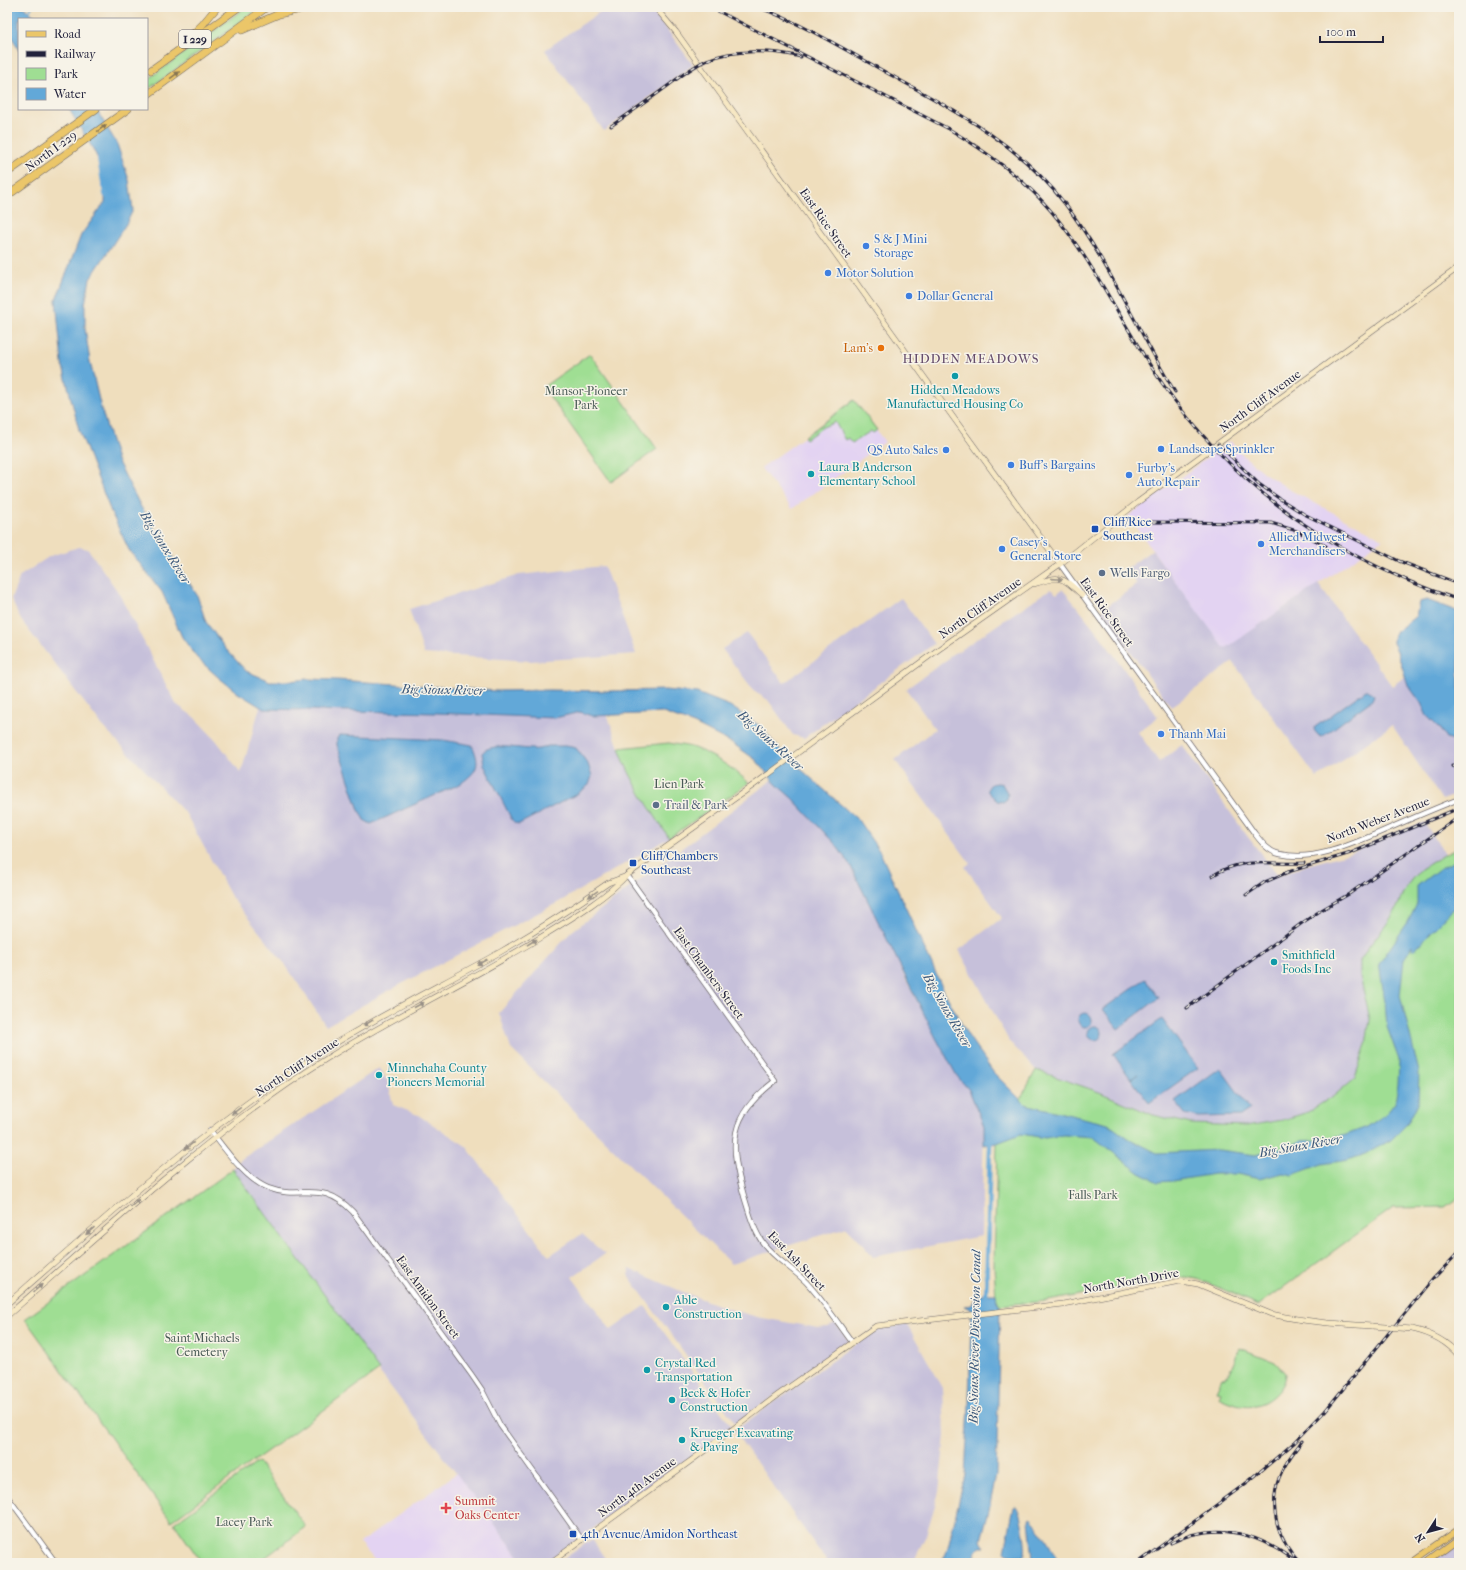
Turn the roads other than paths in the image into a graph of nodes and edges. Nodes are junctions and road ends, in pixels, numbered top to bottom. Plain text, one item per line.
1 (217, 7) edge
2 (239, 7) edge
3 (267, 7) edge
4 (310, 7) edge
5 (655, 7) edge
6 (203, 55) junction
7 (149, 71) edge
8 (148, 94) edge
9 (95, 110) edge
10 (125, 111) edge
11 (7, 173) edge
12 (7, 196) edge
13 (1459, 268) edge
14 (1060, 564) junction
15 (1028, 587) junction
16 (1082, 594) junction
17 (1459, 800) edge
18 (1260, 841) joint
19 (627, 875) junction
20 (775, 1082) joint
21 (210, 1130) junction
22 (215, 1137) junction
23 (7, 1304) edge
24 (8, 1314) edge
25 (852, 1342) junction
26 (1457, 1349) edge
27 (1459, 1356) edge
28 (7, 1496) edge
29 (1459, 1529) edge
30 (1459, 1538) edge
31 (582, 1540) junction
32 (56, 1563) edge
33 (550, 1563) edge
34 (1411, 1563) edge
35 (1425, 1563) edge

1 - 7 highway
2 - 7 highway, I 229
3 - 6 highway, I 229
4 - 6 highway
5 - 14 main road, East Rice Street
8 -> 6 highway, I 229
9 - 11 highway, North I-229
12 -> 10 highway, North I-229
13 - 14 main road, North Cliff Avenue
14 - 15 main road, North Cliff Avenue
14 - 16 street, East Rice Street
15 -> 16 main road
15 - 19 main road, North Cliff Avenue
16 - 18 street, East Rice Street
17 - 18 street, North Weber Avenue
19 - 20 street, East Chambers Street
19 -> 21 main road, North Cliff Avenue
22 -> 19 main road, North Cliff Avenue
20 - 25 street, East Ash Street
21 - 22 street, East Amidon Street
21 -> 23 main road, North Cliff Avenue
24 -> 22 main road, North Cliff Avenue
22 - 31 street, East Amidon Street
25 - 26 main road, North North Drive, bridge
25 - 31 main road, North 4th Avenue
26 - 27 main road, North North Drive
28 - 32 street
29 - 34 main road
30 - 35 main road
31 - 33 main road, North 4th Avenue

